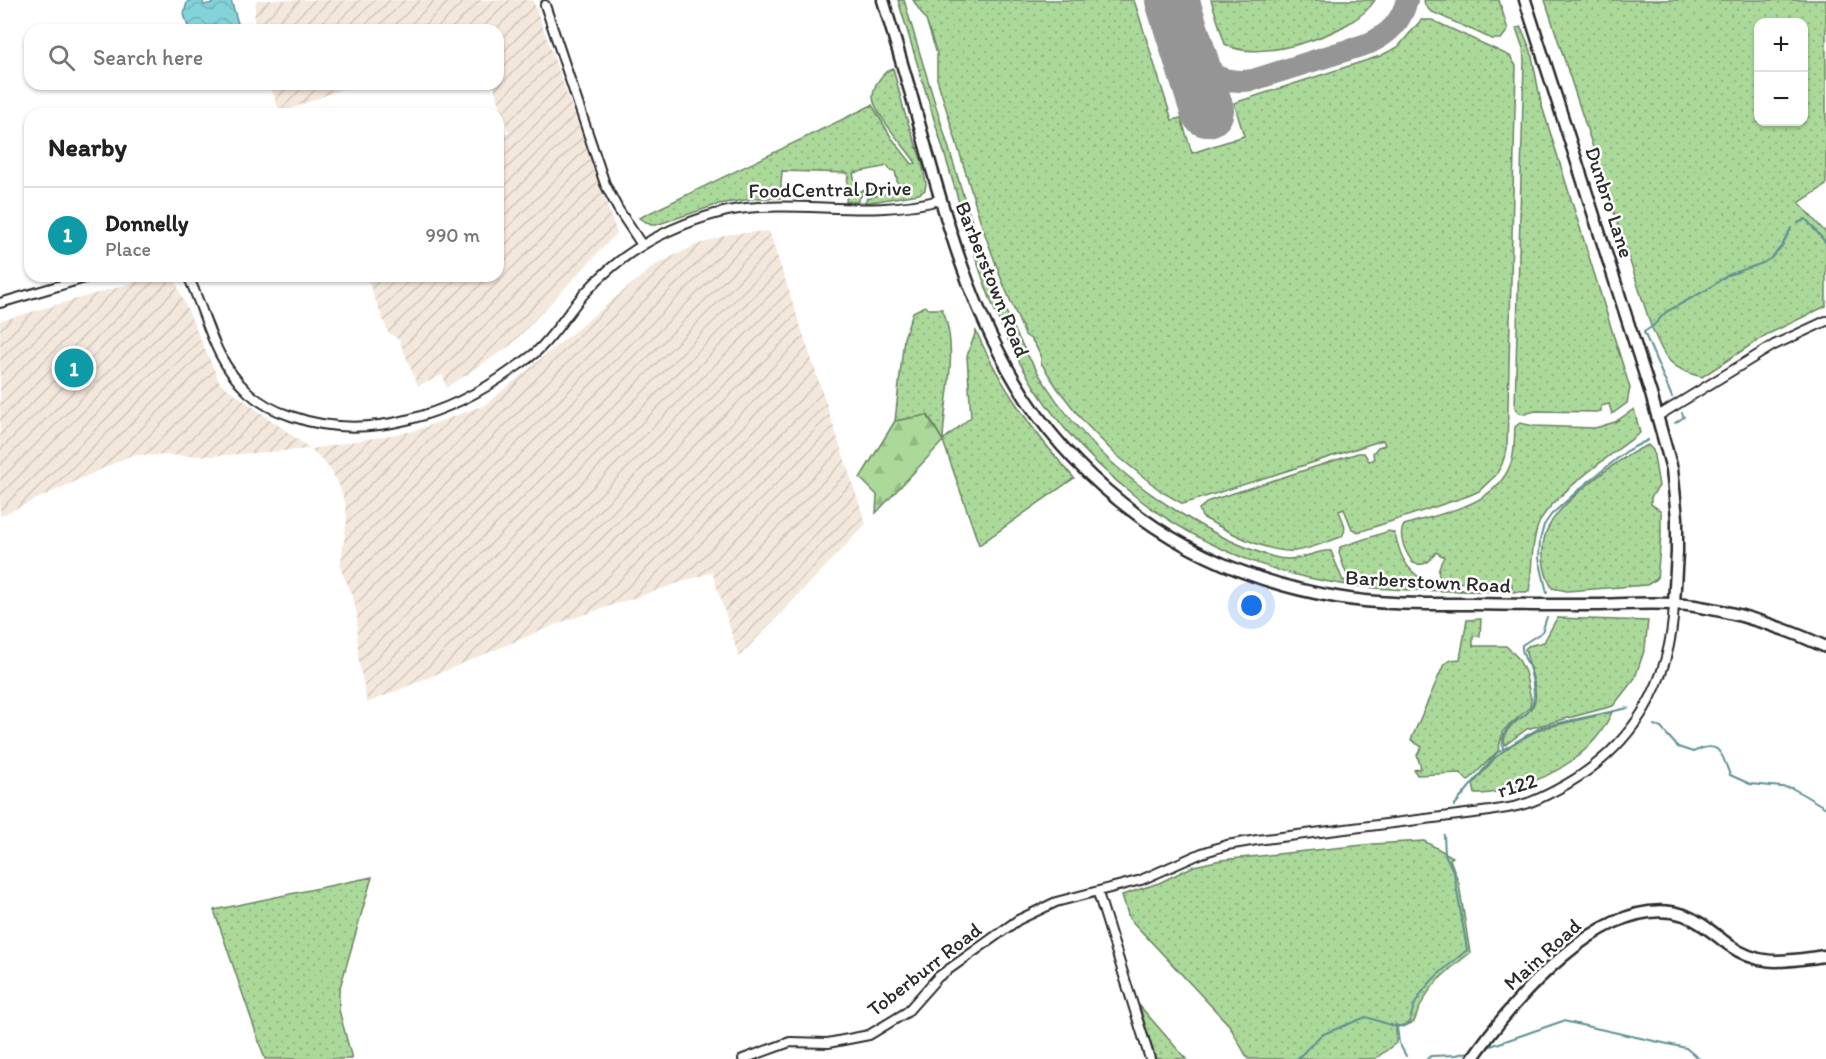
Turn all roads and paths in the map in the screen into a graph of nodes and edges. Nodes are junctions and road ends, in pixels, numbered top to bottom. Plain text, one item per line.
1 (883, 0) edge
2 (1525, 0) edge
3 (546, 5) dead end
4 (940, 200) junction
5 (642, 245) junction
6 (72, 282) edge
7 (190, 282) edge
8 (0, 303) edge
9 (1826, 321) edge
10 (1658, 416) junction
11 (1674, 604) junction
12 (1826, 647) edge
13 (1257, 840) joint
14 (1098, 893) junction
15 (1826, 956) edge
16 (744, 1059) edge
17 (1150, 1059) edge
18 (1472, 1059) edge

1 - 4 main road, Barberstown Road
2 - 10 main road, Dunbro Lane
3 - 5 street
4 - 5 street, FoodCentral Drive
4 - 11 main road, Barberstown Road
5 - 7 street, FoodCentral Drive
6 - 8 street
9 - 10 street
10 - 11 main road, Dunbro Lane
11 - 12 main road, Barberstown Road
11 - 13 street, r122
13 - 14 street, Toberburr Road
14 - 16 street, Toberburr Road
14 - 17 street
15 - 18 main road, Main Road

